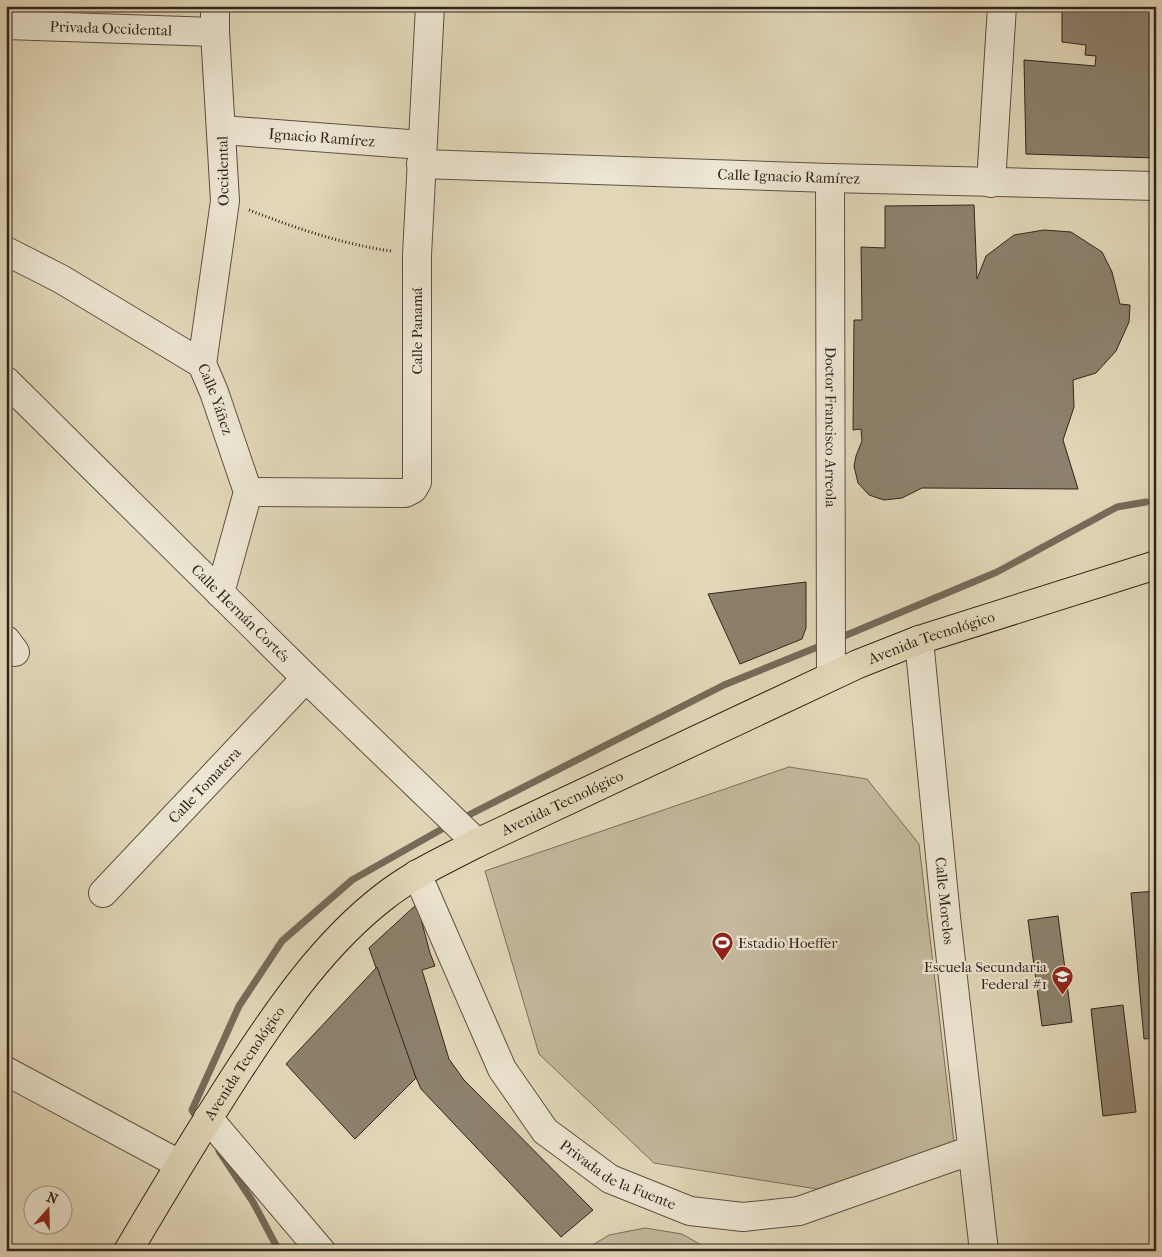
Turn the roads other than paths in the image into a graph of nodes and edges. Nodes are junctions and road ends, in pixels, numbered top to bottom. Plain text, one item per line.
1 (430, 6) edge
2 (1002, 6) edge
3 (215, 19) edge
4 (6, 25) edge
5 (222, 130) junction
6 (422, 154) junction
7 (830, 178) junction
8 (992, 183) junction
9 (1156, 186) edge
10 (6, 251) edge
11 (202, 364) junction
12 (6, 381) edge
13 (248, 492) junction
14 (1156, 565) edge
15 (220, 593) junction
16 (919, 640) junction
17 (831, 676) junction
18 (306, 678) junction
19 (477, 843) junction
20 (417, 874) junction
21 (103, 893) dead end
22 (6, 1071) edge
23 (208, 1118) junction
24 (972, 1150) junction
25 (180, 1164) junction
26 (128, 1251) edge
27 (321, 1251) edge
28 (984, 1251) edge

1 - 6 street, Calle Panamá
2 - 8 street
3 - 4 street, Privada Occidental
3 - 5 street, Occidental
5 - 6 street, Ignacio Ramírez
5 - 11 street, Occidental
6 - 7 street, Calle Ignacio Ramírez
6 - 13 street, Calle Panamá
7 - 8 street, Calle Ignacio Ramírez
7 - 17 street, Doctor Francisco Arreola
8 - 9 street, Calle Ignacio Ramírez
10 - 11 street, Calle Yáñez
11 - 13 street, Calle Yáñez
12 - 15 street, Calle Hernán Cortés
13 - 15 street
14 - 16 main road, Avenida Tecnológico
15 - 18 street, Calle Hernán Cortés
16 - 17 main road, Avenida Tecnológico
16 - 24 street, Calle Morelos
17 - 19 main road, Avenida Tecnológico
18 - 19 street, Calle Hernán Cortés
18 - 21 street, Calle Tomatera
19 - 20 main road, Avenida Tecnológico
20 - 23 main road, Avenida Tecnológico
20 - 24 street, Privada de la Fuente
22 - 25 street
23 - 25 main road, Avenida Tecnológico
23 - 27 street
24 - 28 street, Calle Morelos
25 - 26 main road, Avenida Tecnológico

